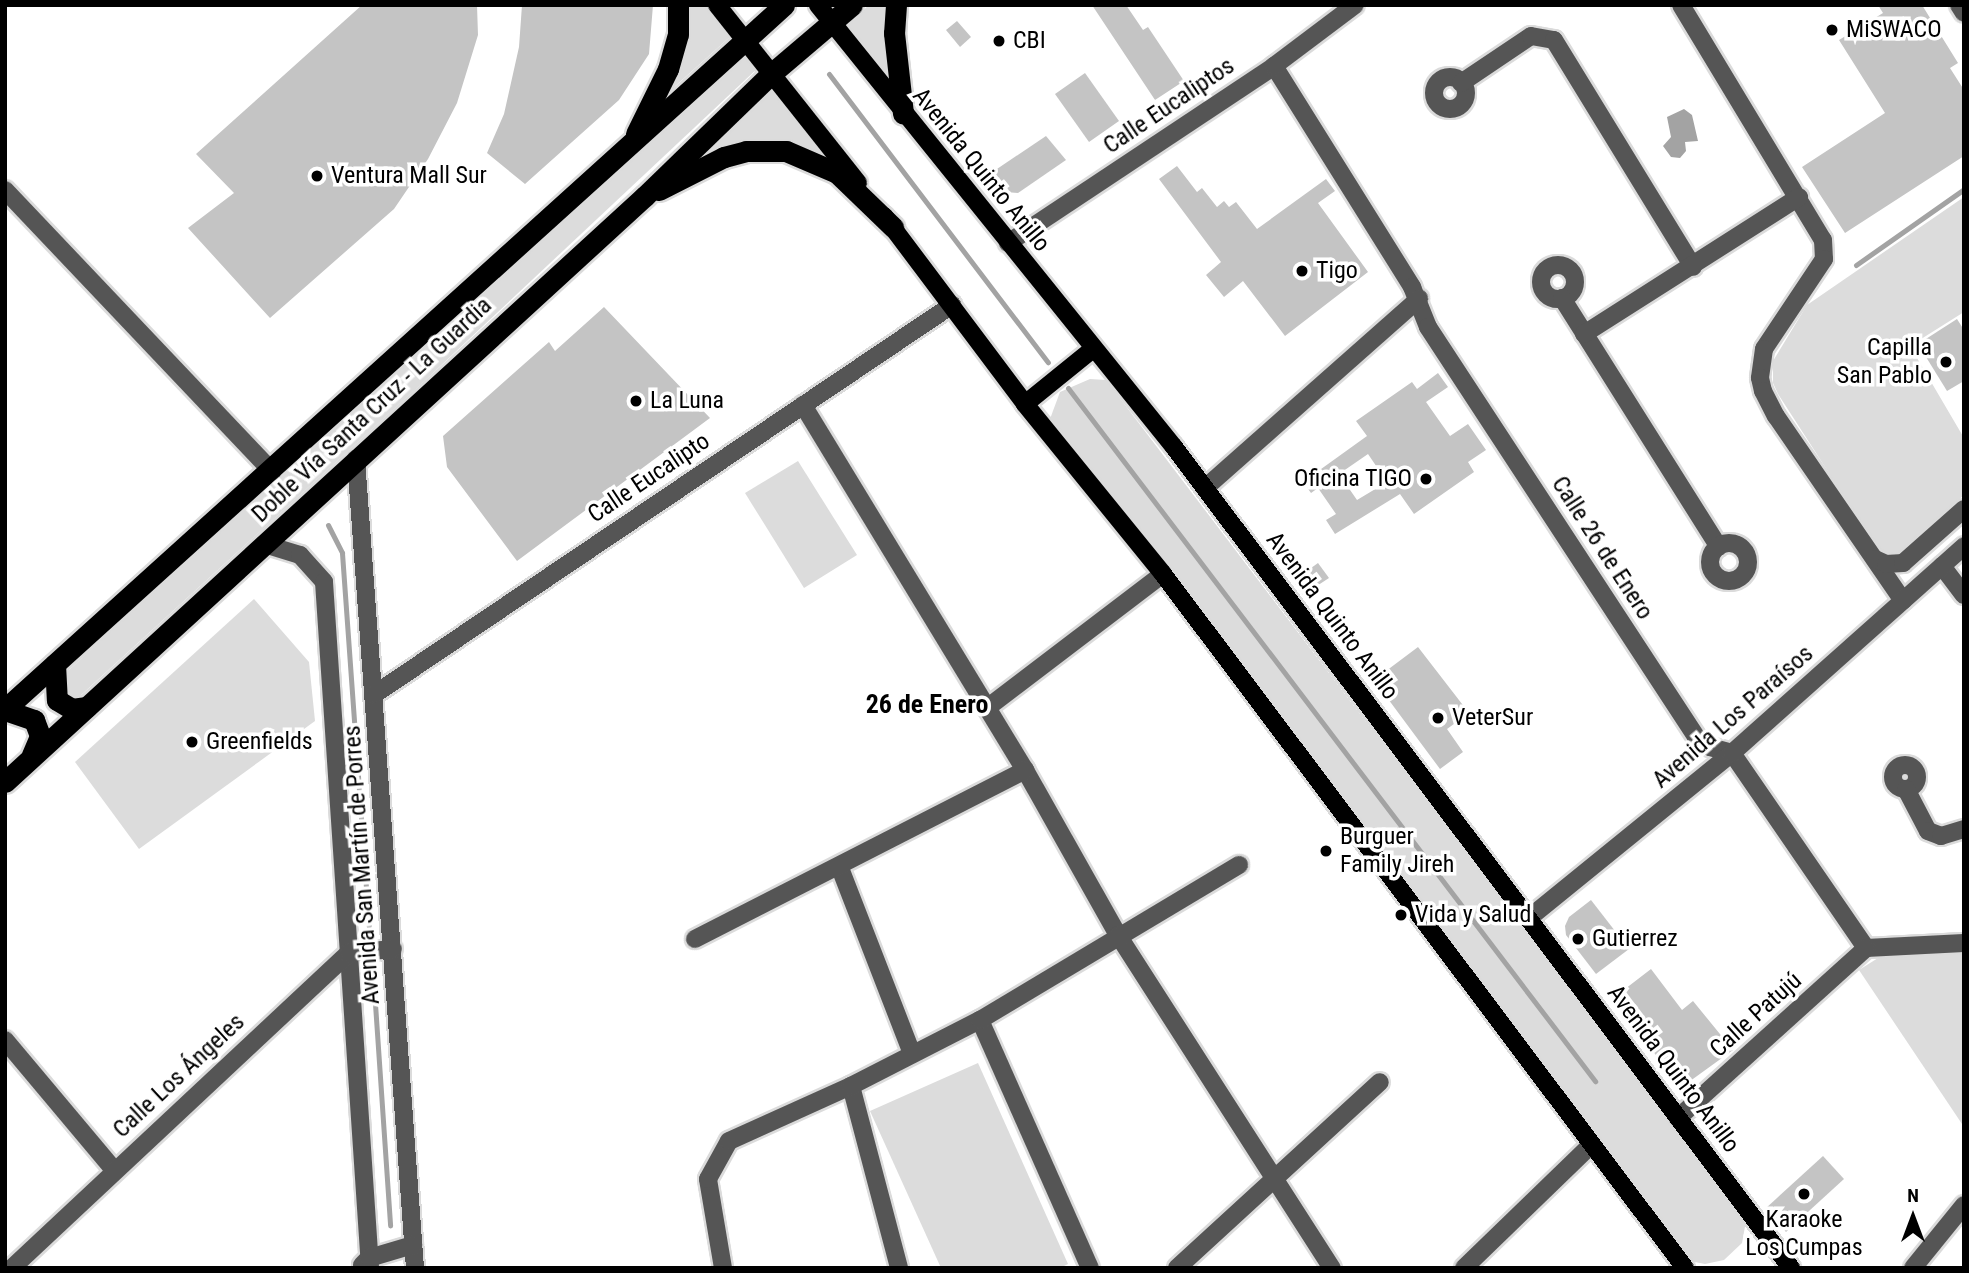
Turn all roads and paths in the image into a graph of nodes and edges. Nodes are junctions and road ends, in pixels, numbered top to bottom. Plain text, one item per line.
1 (678, 5) edge
2 (717, 5) edge
3 (784, 5) edge
4 (818, 5) edge
5 (852, 5) edge
6 (896, 5) edge
7 (1354, 5) edge
8 (1681, 5) edge
9 (1959, 5) edge
10 (1964, 13) edge
11 (832, 23) junction
12 (746, 43) junction
13 (1274, 65) junction
14 (771, 74) junction
15 (1461, 83) dead end
16 (903, 113) junction
17 (626, 151) junction
18 (5, 190) edge
19 (645, 196) junction
20 (1799, 197) junction
21 (893, 227) junction
22 (1008, 243) junction
23 (1693, 267) junction
24 (1562, 298) dead end
25 (1419, 299) junction
26 (952, 305) junction
27 (1584, 334) junction
28 (1093, 349) junction
29 (1025, 404) junction
30 (803, 405) junction
31 (356, 459) junction
32 (272, 471) junction
33 (1205, 488) junction
34 (1964, 509) edge
35 (264, 544) junction
36 (1964, 546) edge
37 (1719, 547) dead end
38 (1875, 559) junction
39 (1942, 566) junction
40 (1163, 574) junction
41 (1964, 595) edge
42 (1903, 601) junction
43 (55, 664) junction
44 (375, 694) junction
45 (87, 707) junction
46 (987, 708) junction
47 (5, 709) edge
48 (1731, 753) junction
49 (29, 760) junction
50 (1025, 770) junction
51 (5, 782) edge
52 (1906, 789) dead end
53 (1964, 829) edge
54 (1239, 865) dead end
55 (839, 868) junction
56 (1528, 918) junction
57 (1118, 935) junction
58 (695, 939) dead end
59 (1964, 943) edge
60 (1866, 948) junction
61 (393, 949) junction
62 (349, 953) junction
63 (980, 1020) junction
64 (5, 1040) edge
65 (912, 1054) junction
66 (1380, 1082) dead end
67 (851, 1086) junction
68 (1678, 1118) junction
69 (1590, 1146) junction
70 (114, 1170) junction
71 (1277, 1182) junction
72 (1964, 1205) edge
73 (413, 1245) junction
74 (366, 1265) edge
75 (12, 1268) edge
76 (415, 1268) edge
77 (723, 1268) edge
78 (899, 1268) edge
79 (1090, 1268) edge
80 (1177, 1268) edge
81 (1332, 1268) edge
82 (1464, 1268) edge
83 (1685, 1268) edge
84 (1791, 1268) edge
85 (1913, 1268) edge

1 - 17 highway
2 - 12 main road
3 - 12 highway, Doble Vía Santa Cruz - La Guardia
4 - 11 main road, Avenida Quinto Anillo
5 - 11 highway, Doble Vía Santa Cruz - La Guardia
6 - 16 highway
7 - 13 street, Calle Eucaliptos
8 - 20 street
9 - 10 street
11 - 14 highway, Doble Vía Santa Cruz - La Guardia
11 - 16 main road, Avenida Quinto Anillo
12 - 14 main road
12 - 17 highway, Doble Vía Santa Cruz - La Guardia
13 - 22 street, Calle Eucaliptos
13 - 25 street, Calle 26 de Enero
14 - 19 highway, Doble Vía Santa Cruz - La Guardia
14 - 21 main road
15 - 23 street
16 - 22 main road, Avenida Quinto Anillo
17 - 32 highway, Doble Vía Santa Cruz - La Guardia
18 - 32 street
19 - 21 highway
19 - 31 highway, Doble Vía Santa Cruz - La Guardia
20 - 23 street
20 - 38 street
21 - 26 main road
22 - 28 main road, Avenida Quinto Anillo
23 - 27 street
24 - 27 street
25 - 33 street
25 - 48 street, Calle 26 de Enero
26 - 29 main road
26 - 30 street, Calle Eucalipto
27 - 37 street
28 - 29 main road
28 - 33 main road, Avenida Quinto Anillo
29 - 40 main road
30 - 44 street, Calle Eucalipto
30 - 46 street
31 - 35 highway, Doble Vía Santa Cruz - La Guardia
31 - 44 street, Avenida San Martín de Porres
32 - 43 highway, Doble Vía Santa Cruz - La Guardia
33 - 56 main road, Avenida Quinto Anillo
34 - 38 street
35 - 45 highway, Doble Vía Santa Cruz - La Guardia
35 - 62 street, Avenida San Martín de Porres
36 - 39 street, Avenida Los Paraísos
38 - 42 street
39 - 41 street
39 - 42 street, Avenida Los Paraísos
40 - 46 street
40 - 69 main road
42 - 48 street, Avenida Los Paraísos
43 - 45 highway
43 - 47 highway, Doble Vía Santa Cruz - La Guardia
44 - 61 street, Avenida San Martín de Porres
45 - 49 highway, Doble Vía Santa Cruz - La Guardia
46 - 50 street
47 - 49 highway
48 - 56 street, Avenida Los Paraísos
48 - 60 street
49 - 51 highway, Doble Vía Santa Cruz - La Guardia
50 - 55 street
50 - 57 street
52 - 53 street
54 - 57 street
55 - 58 street
55 - 65 street
56 - 68 main road, Avenida Quinto Anillo
57 - 63 street
57 - 71 street
59 - 60 street
60 - 68 street, Calle Patujú
61 - 62 street
61 - 73 street, Avenida San Martín de Porres
62 - 70 street, Calle Los Ángeles
62 - 74 street, Avenida San Martín de Porres
63 - 65 street
63 - 79 street
64 - 70 street
65 - 67 street
66 - 71 street
67 - 77 street
67 - 78 street
68 - 84 main road, Avenida Quinto Anillo
69 - 82 street
69 - 83 main road
70 - 75 street, Calle Los Ángeles
71 - 80 street
71 - 81 street
72 - 85 street
73 - 74 street
73 - 76 street, Avenida San Martín de Porres

